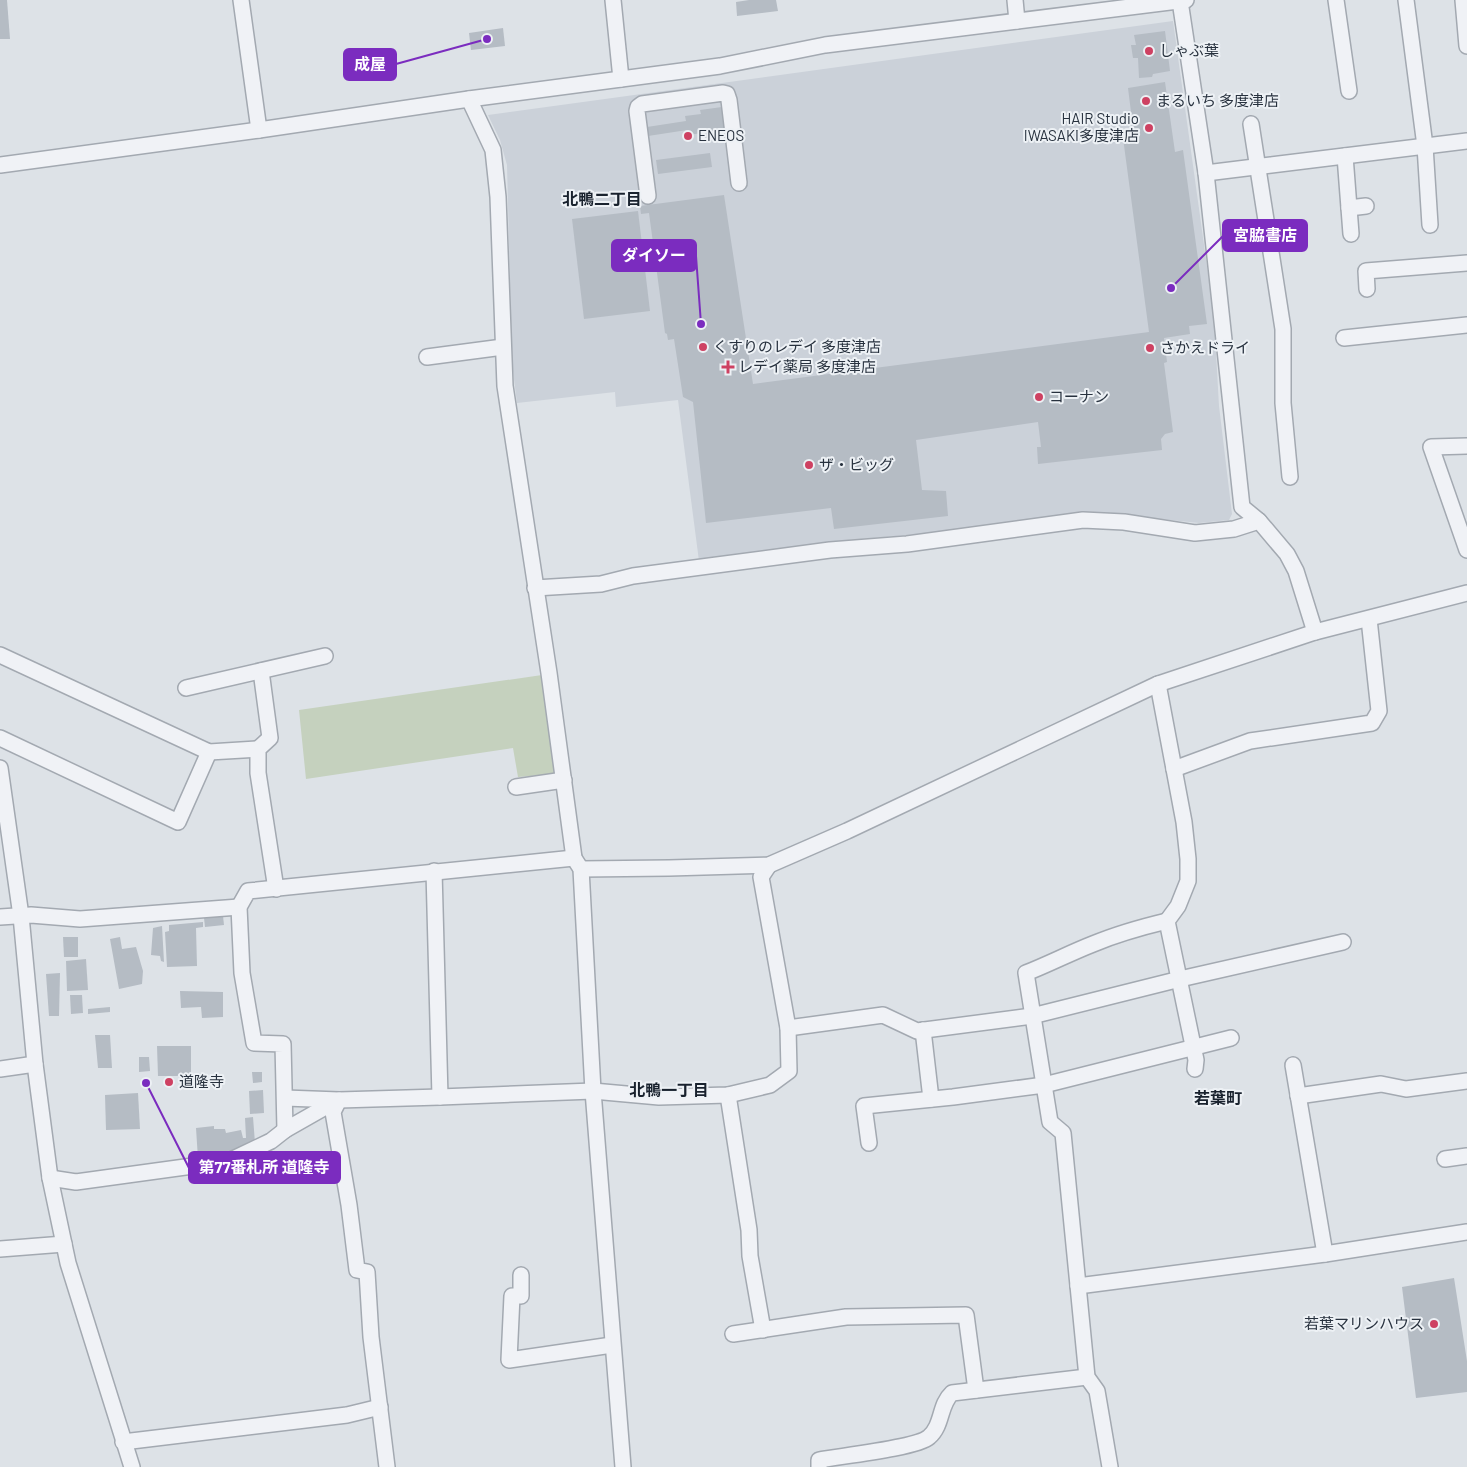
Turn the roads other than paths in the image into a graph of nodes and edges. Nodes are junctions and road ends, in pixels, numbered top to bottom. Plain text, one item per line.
1 (240, 0) edge
2 (613, 0) edge
3 (1015, 0) edge
4 (1183, 0) edge
5 (1336, 0) edge
6 (1406, 0) edge
7 (1463, 0) edge
8 (1017, 21) junction
9 (1467, 46) edge
10 (621, 79) junction
11 (1349, 91) dead end
12 (469, 99) junction
13 (1251, 124) dead end
14 (260, 130) junction
15 (1467, 142) edge
16 (1425, 146) junction
17 (1345, 156) junction
18 (0, 165) edge
19 (1258, 167) junction
20 (1206, 173) junction
21 (739, 183) dead end
22 (648, 196) dead end
23 (1366, 206) dead end
24 (1349, 208) junction
25 (1430, 225) dead end
26 (1351, 234) dead end
27 (1467, 263) edge
28 (1367, 289) dead end
29 (1467, 325) edge
30 (1344, 338) dead end
31 (503, 347) junction
32 (427, 357) dead end
33 (1467, 446) edge
34 (1290, 476) dead end
35 (1259, 521) junction
36 (1467, 550) edge
37 (535, 588) junction
38 (1467, 593) edge
39 (1369, 619) junction
40 (1316, 632) junction
41 (0, 655) edge
42 (324, 656) dead end
43 (261, 670) junction
44 (1158, 684) junction
45 (186, 688) dead end
46 (0, 738) edge
47 (258, 749) junction
48 (210, 752) junction
49 (0, 768) edge
50 (1174, 769) junction
51 (564, 780) junction
52 (516, 787) dead end
53 (577, 863) junction
54 (769, 864) junction
55 (434, 871) junction
56 (276, 889) junction
57 (240, 907) junction
58 (21, 916) junction
59 (0, 917) edge
60 (1167, 921) junction
61 (1344, 942) dead end
62 (1180, 979) junction
63 (1032, 1016) junction
64 (788, 1028) junction
65 (923, 1030) junction
66 (1231, 1038) dead end
67 (1194, 1048) junction
68 (35, 1064) junction
69 (1293, 1065) dead end
70 (1195, 1068) dead end
71 (0, 1069) edge
72 (1467, 1081) edge
73 (1044, 1085) junction
74 (592, 1091) junction
75 (728, 1095) junction
76 (1298, 1096) junction
77 (440, 1097) junction
78 (285, 1098) junction
79 (931, 1099) junction
80 (339, 1100) junction
81 (285, 1130) junction
82 (869, 1143) dead end
83 (1467, 1156) edge
84 (1444, 1159) dead end
85 (50, 1178) junction
86 (1467, 1232) edge
87 (64, 1244) junction
88 (0, 1249) edge
89 (1325, 1254) junction
90 (521, 1275) dead end
91 (1078, 1286) junction
92 (763, 1330) junction
93 (733, 1334) dead end
94 (612, 1345) junction
95 (1087, 1377) junction
96 (976, 1390) junction
97 (380, 1407) junction
98 (124, 1442) junction
99 (132, 1466) edge
100 (387, 1467) edge
101 (623, 1467) edge
102 (819, 1467) edge
103 (1110, 1467) edge

1 - 14 street
2 - 10 street
3 - 8 street
4 - 8 street
4 - 20 street
5 - 11 street
6 - 16 street
7 - 9 street
8 - 10 street
10 - 12 street
12 - 14 street
12 - 31 street
13 - 19 street
14 - 18 street
15 - 16 street
16 - 17 street
16 - 25 street
17 - 19 street
17 - 24 street
19 - 20 street
19 - 34 street
20 - 35 street
21 - 22 street
23 - 24 street
24 - 26 street
27 - 28 street
29 - 30 street
31 - 32 street
31 - 37 street
33 - 36 street
35 - 37 street
35 - 40 street
37 - 51 street
38 - 39 street
39 - 40 street
39 - 50 street
40 - 44 street
41 - 48 street
42 - 43 street
43 - 45 street
43 - 47 street
44 - 50 street
44 - 54 street
46 - 48 street
47 - 48 street
47 - 56 street
49 - 58 street
50 - 60 street
51 - 52 street
51 - 53 street
53 - 54 street
53 - 55 street
53 - 74 street
54 - 64 street
55 - 56 street
55 - 77 street
56 - 57 street
57 - 58 street
57 - 78 street
58 - 59 street
58 - 68 street
60 - 62 street
60 - 63 street
61 - 62 street
62 - 63 street
62 - 67 street
63 - 65 street
63 - 73 street
64 - 65 street
64 - 75 street
65 - 79 street
66 - 67 street
67 - 70 street
67 - 73 street
68 - 71 street
68 - 85 street
69 - 76 street
72 - 76 street
73 - 79 street
73 - 91 street
74 - 75 street
74 - 77 street
74 - 94 street
75 - 92 street
76 - 89 street
77 - 80 street
78 - 80 street
78 - 81 street
79 - 82 street
80 - 81 street
80 - 97 street
81 - 85 street
83 - 84 street
85 - 87 street
86 - 89 street
87 - 88 street
87 - 98 street
89 - 91 street
90 - 94 street
91 - 95 street
92 - 93 street
92 - 96 street
94 - 101 street
95 - 96 street
95 - 103 street
96 - 102 street
97 - 98 street
97 - 100 street
98 - 99 street

